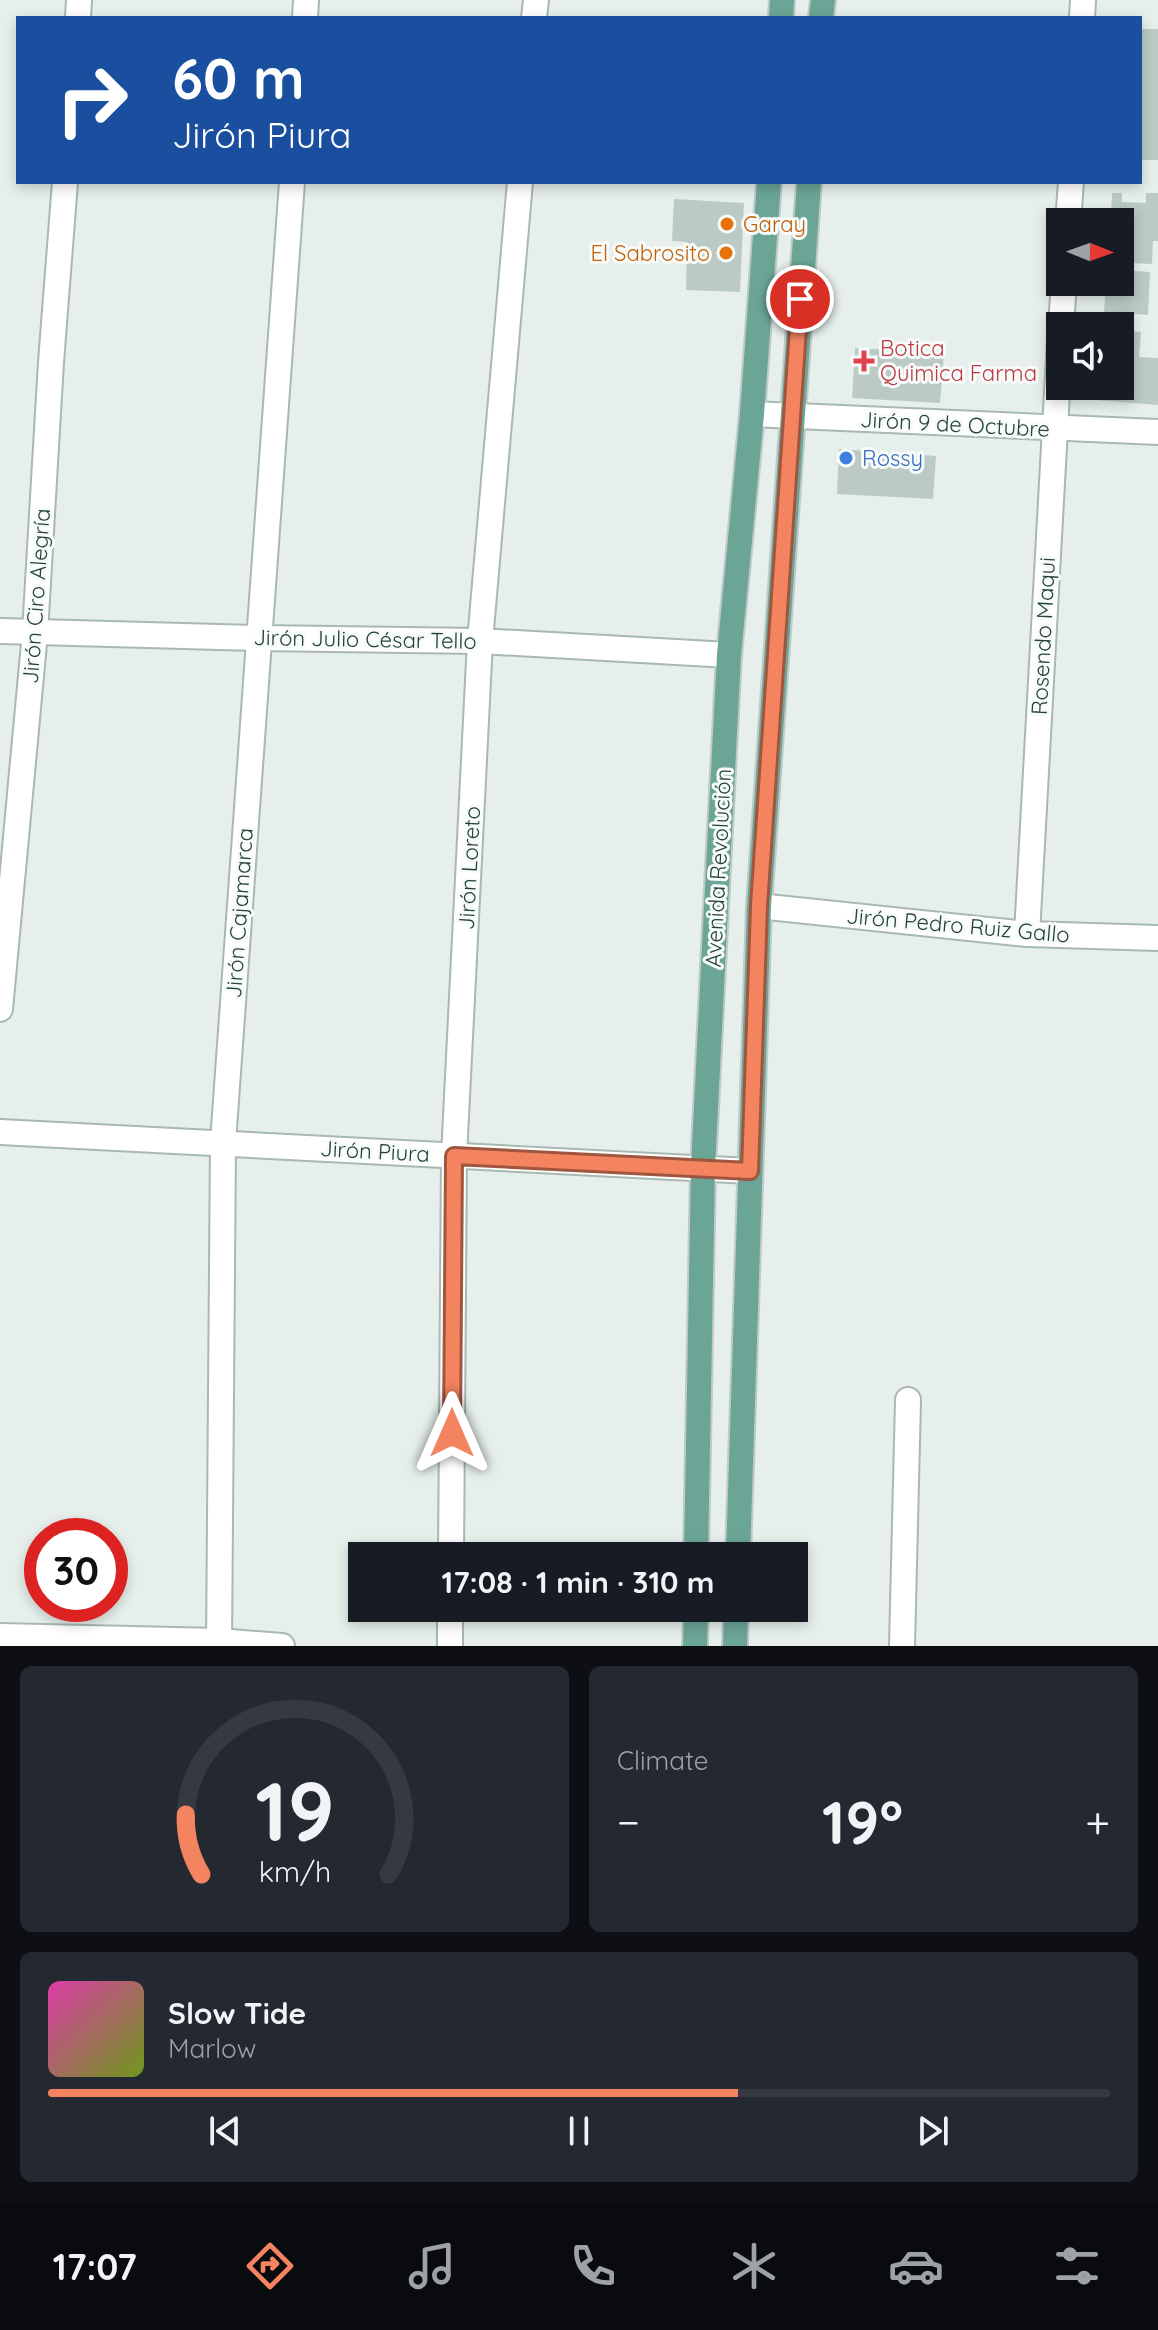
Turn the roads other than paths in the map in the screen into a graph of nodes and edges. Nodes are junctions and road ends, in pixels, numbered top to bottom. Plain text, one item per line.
1 (65, 184) edge
2 (292, 184) edge
3 (520, 184) edge
4 (769, 184) edge
5 (809, 184) edge
6 (1071, 184) edge
7 (1069, 208) edge
8 (1056, 400) edge
9 (752, 414) junction
10 (791, 416) junction
11 (1054, 428) junction
12 (1158, 432) edge
13 (0, 631) edge
14 (35, 633) junction
15 (258, 638) junction
16 (480, 641) junction
17 (729, 655) junction
18 (759, 906) junction
19 (1027, 934) junction
20 (1158, 938) edge
21 (0, 1009) edge
22 (0, 1132) edge
23 (223, 1142) junction
24 (454, 1156) junction
25 (703, 1168) junction
26 (750, 1171) junction
27 (908, 1400) dead end
28 (451, 1542) edge
29 (696, 1542) edge
30 (738, 1542) edge
31 (450, 1622) edge
32 (696, 1622) edge
33 (736, 1622) edge
34 (0, 1636) edge
35 (219, 1644) edge
36 (282, 1646) edge
37 (450, 1646) edge
38 (695, 1646) edge
39 (735, 1646) edge
40 (902, 1646) edge

1 - 14 street, Jirón Ciro Alegría
2 - 15 street, Jirón Cajamarca
3 - 16 street, Jirón Loreto
4 - 9 main road, Avenida Revolución
5 - 10 main road, Avenida Revolución
6 - 7 street
8 - 11 street, Rosendo Maqui
9 - 10 street, Jirón 9 de Octubre
9 - 17 main road, Avenida Revolución
10 - 11 street, Jirón 9 de Octubre
10 - 18 main road, Avenida Revolución
11 - 12 street, Jirón 9 de Octubre
11 - 19 street, Rosendo Maqui
13 - 14 street, Jirón Julio César Tello
14 - 15 street, Jirón Julio César Tello
14 - 21 street, Jirón Ciro Alegría
15 - 16 street, Jirón Julio César Tello
15 - 23 street, Jirón Cajamarca
16 - 17 street, Jirón Julio César Tello
16 - 24 street, Jirón Loreto
17 - 25 main road, Avenida Revolución
18 - 19 street, Jirón Pedro Ruiz Gallo
18 - 26 main road, Avenida Revolución
19 - 20 street, Jirón Pedro Ruiz Gallo
22 - 23 street, Jirón Piura
23 - 24 street, Jirón Piura
23 - 35 street, Jirón Cajamarca
24 - 25 street, Jirón Piura
24 - 28 street, Jirón Loreto
25 - 26 street, Jirón Piura
25 - 29 main road, Avenida Revolución
26 - 30 main road, Avenida Revolución
27 - 40 street
31 - 37 street
32 - 38 main road
33 - 39 main road
34 - 35 street
35 - 36 street

